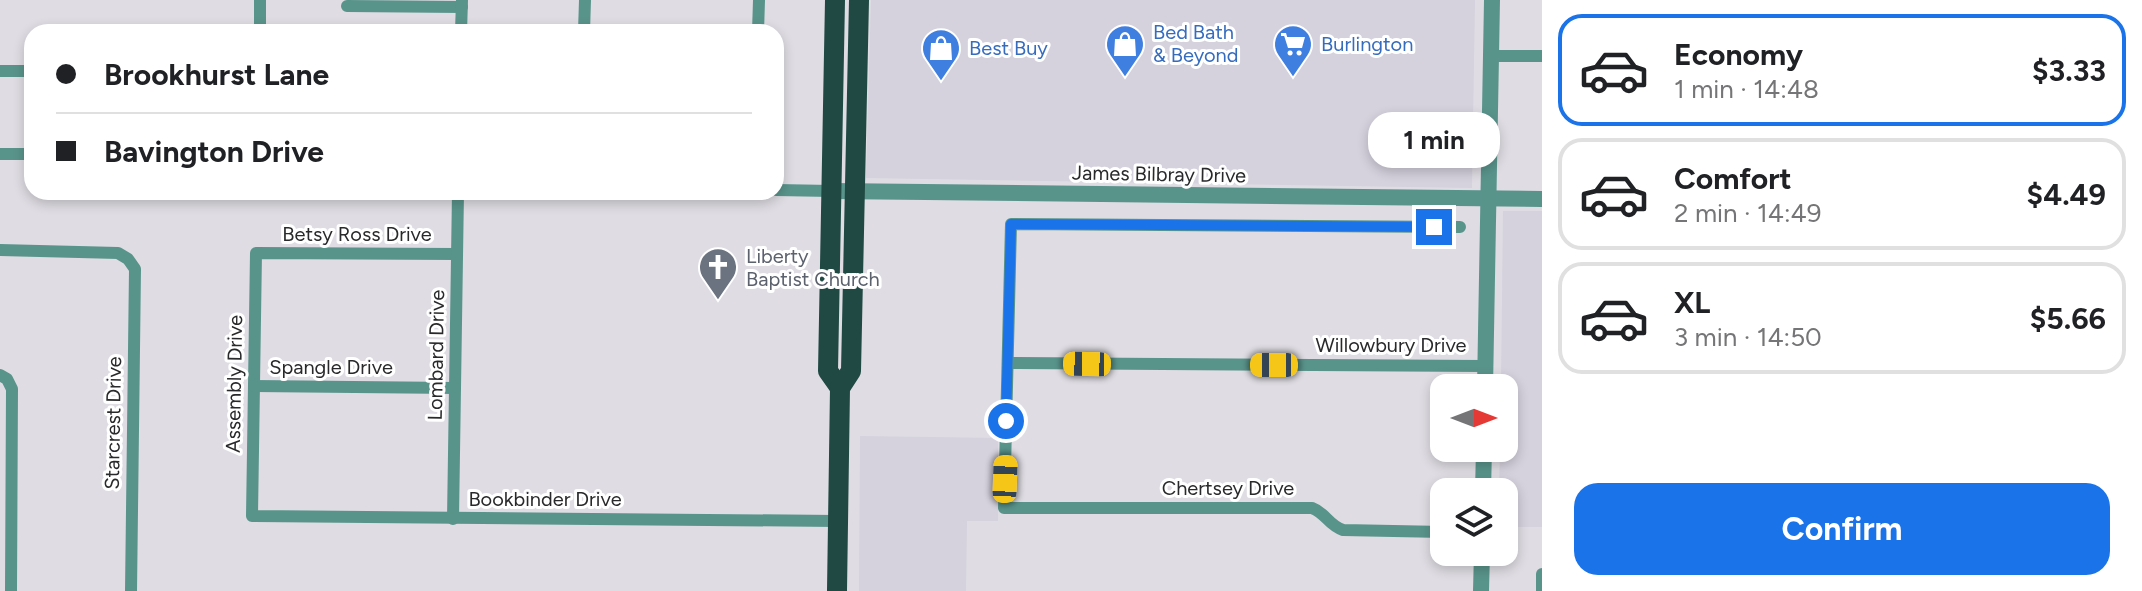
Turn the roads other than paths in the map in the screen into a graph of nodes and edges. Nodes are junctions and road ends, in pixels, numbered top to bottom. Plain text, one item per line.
1 (260, 0) edge
2 (585, 0) edge
3 (759, 0) edge
4 (835, 0) edge
5 (1492, 0) edge
6 (462, 4) edge
7 (347, 6) dead end
8 (859, 10) edge
9 (260, 24) edge
10 (461, 24) edge
11 (584, 24) edge
12 (758, 24) edge
13 (1491, 56) junction
14 (1542, 56) edge
15 (0, 71) edge
16 (24, 71) edge
17 (0, 154) edge
18 (24, 154) edge
19 (784, 190) edge
20 (832, 191) junction
21 (855, 191) junction
22 (1488, 198) junction
23 (1542, 199) edge
24 (458, 200) edge
25 (1460, 227) dead end
26 (0, 250) edge
27 (256, 253) joint
28 (457, 254) junction
29 (1008, 363) junction
30 (1485, 366) junction
31 (1485, 374) edge
32 (4, 377) edge
33 (254, 386) junction
34 (455, 388) junction
35 (840, 388) junction
36 (252, 516) joint
37 (453, 519) junction
38 (837, 521) junction
39 (1430, 532) edge
40 (1482, 566) edge
41 (1542, 574) edge
42 (11, 591) edge
43 (131, 591) edge
44 (837, 591) edge
45 (1481, 591) edge
46 (1542, 591) edge

1 - 9 street
2 - 11 street
3 - 12 street
4 - 8 main road
4 - 20 main road
5 - 13 street
6 - 7 street
6 - 10 street
8 - 21 main road
13 - 14 street
13 - 22 street
15 - 16 street
17 - 18 street
19 - 20 street, James Bilbray Drive
20 - 21 street, James Bilbray Drive
20 - 35 main road
21 - 22 street, James Bilbray Drive
21 - 35 main road
22 - 23 street, James Bilbray Drive
22 - 30 street
24 - 28 street, Lombard Drive
25 - 29 street
26 - 43 street, Starcrest Drive
27 - 28 street, Betsy Ross Drive
27 - 33 street, Assembly Drive
28 - 34 street, Lombard Drive
29 - 30 street, Willowbury Drive
29 - 39 street, Chertsey Drive
30 - 31 street
32 - 42 street
33 - 34 street, Spangle Drive
33 - 36 street, Assembly Drive
34 - 37 street, Lombard Drive
35 - 38 main road
36 - 37 street, Bookbinder Drive
37 - 38 street, Bookbinder Drive
38 - 44 main road
40 - 45 street
41 - 46 street

